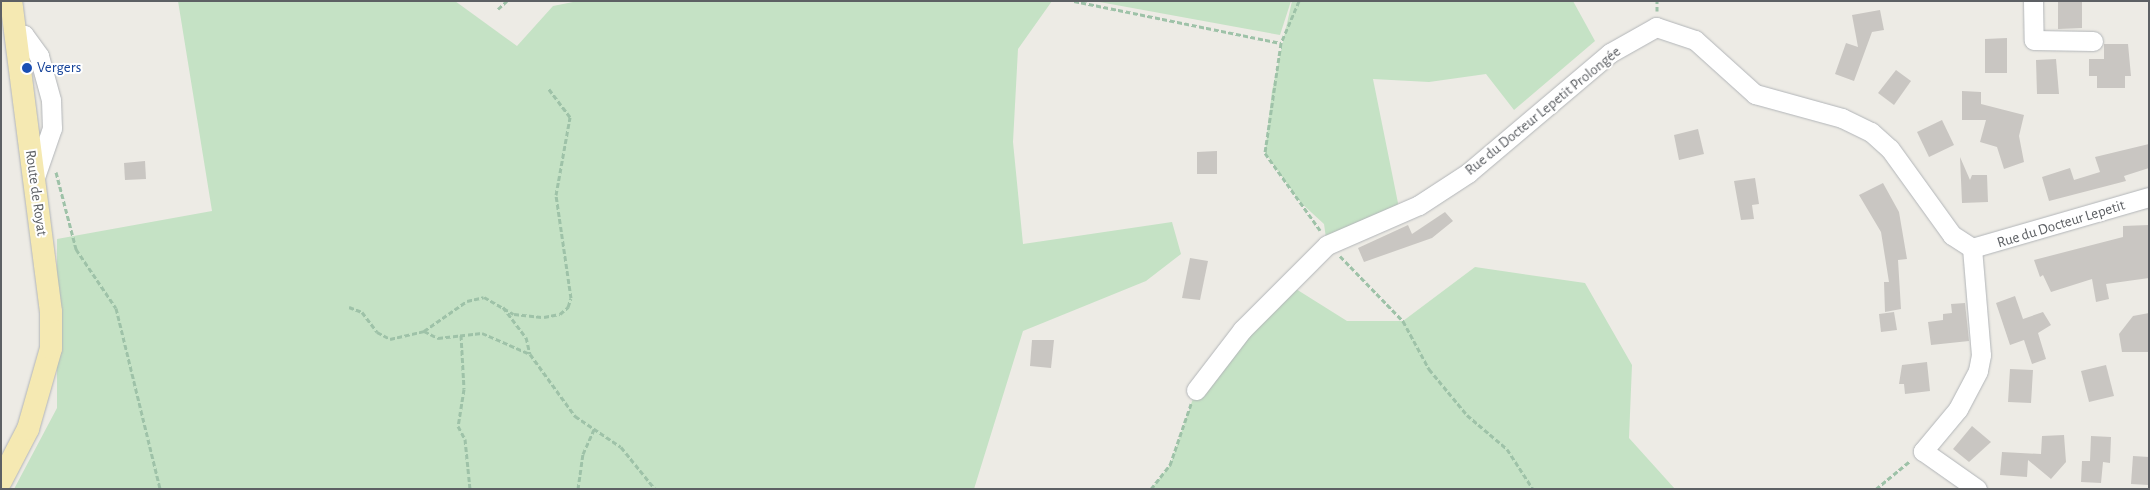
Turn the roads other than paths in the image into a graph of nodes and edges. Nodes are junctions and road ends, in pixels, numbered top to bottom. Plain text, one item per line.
1 (10, 1) edge
2 (2033, 1) edge
3 (8, 32) edge
4 (2093, 41) dead end
5 (34, 180) junction
6 (2149, 197) edge
7 (1972, 248) junction
8 (39, 384) junction
9 (1196, 390) road end
10 (1, 481) edge
11 (1977, 489) edge

1 - 3 main road, Route de Royat
2 - 4 street
3 - 5 main road, Route de Royat
3 - 5 street
3 - 8 main road, Route de Royat
5 - 8 main road, Route de Royat
6 - 7 street, Rue du Docteur Lepetit
7 - 9 street, Rue du Docteur Lepetit Prolongée
7 - 11 street
8 - 10 main road, Route de Royat

